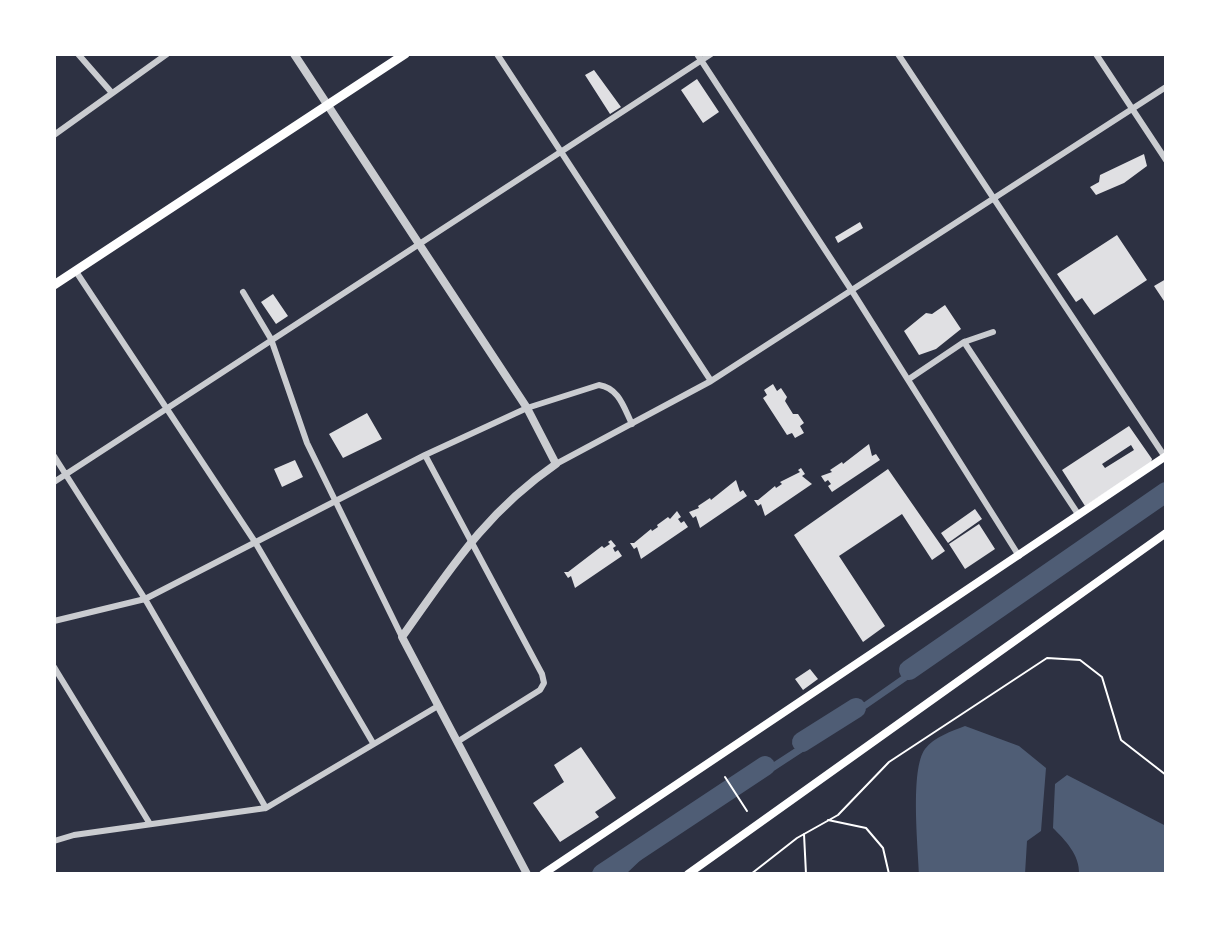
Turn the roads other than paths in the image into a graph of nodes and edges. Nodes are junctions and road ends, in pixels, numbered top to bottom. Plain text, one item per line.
1 (78, 54) edge
2 (167, 54) edge
3 (294, 54) edge
4 (405, 54) edge
5 (497, 54) edge
6 (711, 54) edge
7 (898, 54) edge
8 (1096, 54) edge
9 (699, 57) edge
10 (1166, 87) edge
11 (112, 93) junction
12 (328, 105) junction
13 (1132, 110) junction
14 (54, 135) edge
15 (561, 152) junction
16 (1166, 160) edge
17 (994, 199) junction
18 (419, 244) junction
19 (75, 270) junction
20 (54, 285) edge
21 (852, 291) junction
22 (243, 292) dead end
23 (993, 333) dead end
24 (271, 339) junction
25 (964, 342) junction
26 (909, 380) junction
27 (711, 381) junction
28 (168, 408) junction
29 (527, 408) junction
30 (632, 424) junction
31 (425, 455) junction
32 (54, 456) edge
33 (1165, 456) edge
34 (556, 464) junction
35 (66, 474) junction
36 (54, 482) edge
37 (334, 500) junction
38 (1078, 514) junction
39 (1166, 533) edge
40 (471, 540) junction
41 (255, 542) junction
42 (1019, 556) junction
43 (145, 599) junction
44 (54, 621) edge
45 (402, 637) junction
46 (54, 667) edge
47 (438, 706) junction
48 (457, 742) junction
49 (373, 743) junction
50 (266, 808) junction
51 (150, 824) junction
52 (54, 841) edge
53 (527, 874) edge
54 (543, 874) edge
55 (688, 874) edge

1 - 11 street
2 - 11 street
3 - 12 street
4 - 12 main road
5 - 15 street
6 - 9 street
7 - 17 street
8 - 13 street
9 - 15 street
9 - 21 street
10 - 13 street
11 - 14 street
12 - 18 street
12 - 19 main road
13 - 16 street
13 - 17 street
15 - 18 street
15 - 27 street
17 - 21 street
17 - 33 street
18 - 24 street
18 - 29 street
19 - 20 main road
19 - 28 street
21 - 26 street
21 - 27 street
22 - 24 street
23 - 25 street
24 - 28 street
24 - 37 street
25 - 26 street
25 - 38 street
26 - 42 street
27 - 30 street
28 - 35 street
28 - 41 street
29 - 30 street
29 - 31 street
29 - 34 street
30 - 34 street
31 - 37 street
31 - 40 street
32 - 35 street
33 - 38 main road
34 - 40 street
35 - 36 street
35 - 43 street
37 - 41 street
37 - 45 street
38 - 42 main road
39 - 55 main road
40 - 45 street
40 - 48 street
41 - 43 street
41 - 49 street
42 - 54 main road
43 - 44 street
43 - 50 street
45 - 47 street
46 - 51 street
47 - 48 street
47 - 49 street
48 - 53 street
49 - 50 street
50 - 51 street
51 - 52 street

